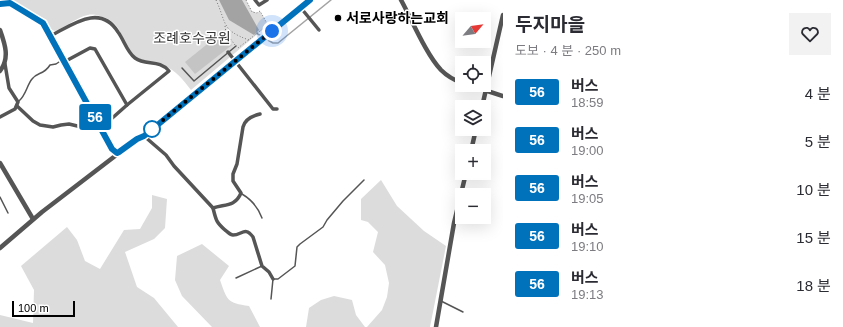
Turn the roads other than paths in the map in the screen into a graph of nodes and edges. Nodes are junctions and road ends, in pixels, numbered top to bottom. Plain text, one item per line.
1 (255, 0) edge
2 (267, 0) edge
3 (310, 0) edge
4 (401, 0) edge
5 (0, 4) edge
6 (301, 8) junction
7 (503, 14) edge
8 (0, 30) edge
9 (319, 30) dead end
10 (50, 36) junction
11 (236, 46) road end
12 (228, 52) junction
13 (64, 60) junction
14 (235, 60) junction
15 (4, 64) junction
16 (491, 65) edge
17 (182, 68) dead end
18 (0, 71) edge
19 (455, 80) edge
20 (489, 92) edge
21 (503, 96) edge
22 (17, 104) junction
23 (127, 105) junction
24 (277, 109) dead end
25 (260, 114) dead end
26 (0, 117) edge
27 (101, 128) junction
28 (144, 136) junction
29 (119, 152) junction
30 (0, 163) edge
31 (364, 180) dead end
32 (464, 180) edge
33 (241, 193) junction
34 (0, 197) edge
35 (213, 208) junction
36 (8, 213) dead end
37 (262, 218) dead end
38 (33, 219) junction
39 (0, 248) edge
40 (262, 266) junction
41 (236, 278) dead end
42 (273, 279) junction
43 (271, 299) dead end
44 (441, 301) junction
45 (463, 312) dead end
46 (436, 327) edge

1 - 2 street
3 - 6 street
4 - 19 street
5 - 10 street
6 - 9 street
6 - 14 street
7 - 16 street
8 - 15 street
10 - 13 street
10 - 23 street
11 - 12 lane
12 - 14 street
12 - 17 lane
13 - 22 lane
13 - 23 street
13 - 27 street
14 - 24 street
14 - 28 street
15 - 18 street
15 - 22 street
20 - 21 street
22 - 26 street
22 - 27 street
23 - 27 street
25 - 33 street
27 - 29 street
28 - 29 street
28 - 35 street
29 - 38 street
30 - 38 street
31 - 42 lane
32 - 44 street
33 - 35 street
33 - 37 lane
34 - 36 lane
35 - 40 street
38 - 39 street
40 - 41 lane
40 - 42 street
42 - 43 lane
44 - 45 lane
44 - 46 street

